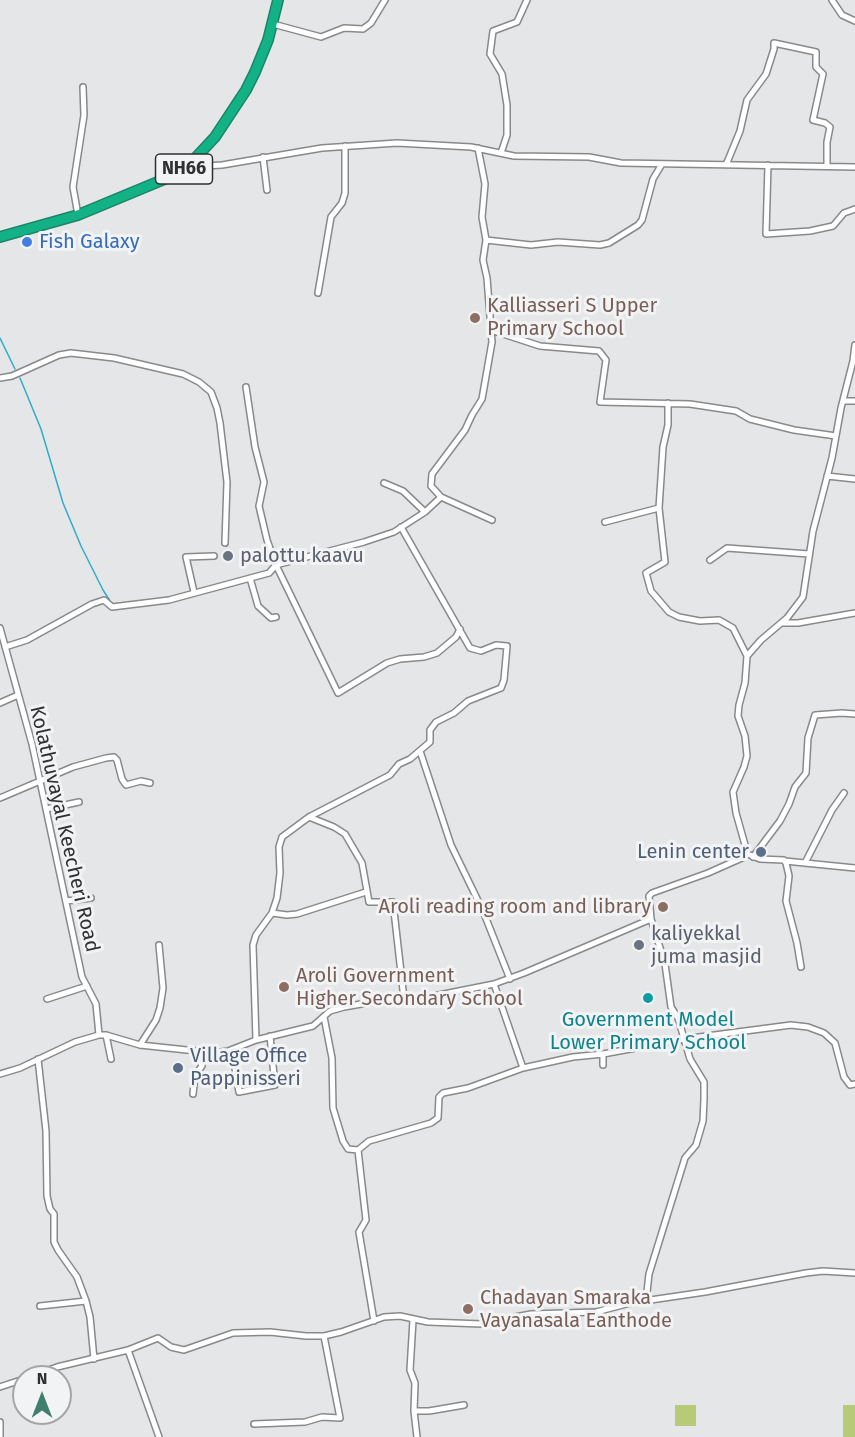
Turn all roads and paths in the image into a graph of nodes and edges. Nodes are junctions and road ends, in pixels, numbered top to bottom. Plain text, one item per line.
1 (278, 0) edge
2 (385, 0) edge
3 (527, 0) edge
4 (832, 0) edge
5 (855, 21) edge
6 (273, 24) junction
7 (83, 87) dead end
8 (345, 146) junction
9 (478, 148) junction
10 (501, 153) junction
11 (263, 158) junction
12 (662, 164) junction
13 (726, 165) junction
14 (768, 165) junction
15 (827, 166) junction
16 (188, 167) junction
17 (855, 167) edge
18 (267, 190) dead end
19 (855, 209) edge
20 (78, 215) junction
21 (0, 237) edge
22 (486, 240) junction
23 (318, 293) dead end
24 (490, 330) junction
25 (855, 345) edge
26 (0, 378) edge
27 (246, 387) dead end
28 (843, 400) junction
29 (855, 401) edge
30 (668, 403) junction
31 (836, 436) junction
32 (827, 476) junction
33 (855, 479) edge
34 (384, 483) dead end
35 (441, 497) junction
36 (659, 508) junction
37 (425, 512) junction
38 (492, 520) dead end
39 (605, 522) dead end
40 (401, 527) junction
41 (225, 543) dead end
42 (809, 554) junction
43 (214, 556) dead end
44 (710, 560) dead end
45 (276, 565) junction
46 (250, 578) junction
47 (194, 592) junction
48 (855, 613) edge
49 (276, 617) dead end
50 (782, 622) junction
51 (0, 628) edge
52 (460, 629) junction
53 (5, 647) junction
54 (747, 656) junction
55 (18, 695) junction
56 (0, 703) edge
57 (855, 714) edge
58 (420, 751) junction
59 (40, 780) junction
60 (150, 783) dead end
61 (844, 793) dead end
62 (0, 798) edge
63 (79, 802) dead end
64 (46, 809) junction
65 (309, 817) junction
66 (747, 852) junction
67 (753, 857) junction
68 (784, 860) junction
69 (805, 862) junction
70 (855, 868) edge
71 (366, 892) junction
72 (91, 898) dead end
73 (66, 900) junction
74 (272, 912) junction
75 (651, 919) junction
76 (159, 945) dead end
77 (801, 967) dead end
78 (510, 979) junction
79 (494, 984) junction
80 (87, 986) junction
81 (47, 999) dead end
82 (404, 999) junction
83 (324, 1017) junction
84 (99, 1035) junction
85 (106, 1035) junction
86 (270, 1036) junction
87 (684, 1039) junction
88 (256, 1040) junction
89 (140, 1045) junction
90 (232, 1050) junction
91 (198, 1052) junction
92 (603, 1054) junction
93 (38, 1059) junction
94 (111, 1059) dead end
95 (603, 1065) dead end
96 (523, 1068) junction
97 (0, 1074) edge
98 (855, 1084) edge
99 (193, 1094) dead end
100 (358, 1150) junction
101 (855, 1273) edge
102 (86, 1301) junction
103 (646, 1301) junction
104 (40, 1306) dead end
105 (413, 1320) junction
106 (374, 1321) junction
107 (324, 1335) junction
108 (128, 1350) junction
109 (94, 1359) junction
110 (66, 1365) edge
111 (464, 1405) dead end
112 (414, 1411) junction
113 (0, 1422) edge
114 (254, 1424) dead end
115 (0, 1437) edge
116 (159, 1437) edge
117 (417, 1437) edge

1 - 6 highway, NH66
2 - 6 street
3 - 10 street
4 - 5 street
6 - 16 highway, NH66
7 - 20 street
8 - 9 street
8 - 11 street
8 - 23 street
9 - 10 street
9 - 22 street
10 - 12 street
11 - 16 street
11 - 18 street
12 - 13 street
12 - 22 street
13 - 14 street
13 - 15 street
14 - 15 street
14 - 19 street
15 - 17 street
16 - 20 highway, NH66
20 - 21 highway, NH66
22 - 24 street
24 - 30 street
24 - 35 street
25 - 28 street
26 - 41 street
27 - 45 street
28 - 29 street
28 - 31 street
30 - 31 street
30 - 36 street
31 - 32 street
32 - 33 street
32 - 42 street
34 - 37 street
35 - 37 street
35 - 38 street
36 - 39 street
36 - 54 street
37 - 40 street
40 - 45 street
40 - 52 street
42 - 44 street
42 - 50 street
43 - 47 street
45 - 46 street
45 - 52 street
46 - 47 street
46 - 49 street
47 - 53 street
48 - 50 street
50 - 54 street
51 - 53 street, Kolathuvayal Keecheri Road
52 - 58 street
53 - 55 street, Kolathuvayal Keecheri Road
54 - 66 street
55 - 56 street
55 - 59 street, Kolathuvayal Keecheri Road
57 - 67 street
58 - 65 street
58 - 78 street
59 - 60 street
59 - 62 street
59 - 64 street, Kolathuvayal Keecheri Road
61 - 69 street
63 - 64 street
64 - 73 street, Kolathuvayal Keecheri Road
65 - 71 street
65 - 74 street
66 - 67 street
66 - 75 street
67 - 68 street
68 - 69 street
68 - 77 street
69 - 70 street
71 - 74 street
71 - 82 street
72 - 73 street
73 - 80 street, Kolathuvayal Keecheri Road
74 - 88 street
75 - 78 street
75 - 87 street
76 - 89 street
78 - 79 street
79 - 82 street
79 - 96 street
80 - 81 street
80 - 84 street, Kolathuvayal Keecheri Road
82 - 83 street
83 - 86 street
83 - 100 street
84 - 85 street
84 - 93 street
85 - 89 street
85 - 94 street
86 - 88 street
86 - 90 street
87 - 92 street
87 - 98 street
87 - 103 street
88 - 90 street
89 - 91 street
90 - 91 street
91 - 99 street
92 - 95 street
92 - 96 street
93 - 97 street
93 - 102 street
96 - 100 street
100 - 106 street
101 - 103 street
102 - 104 street
102 - 109 street
103 - 105 street
105 - 106 street
105 - 112 street
106 - 107 street
107 - 108 street
107 - 114 street
108 - 109 street
108 - 116 street
109 - 110 street
111 - 112 street
112 - 117 street
113 - 115 street

